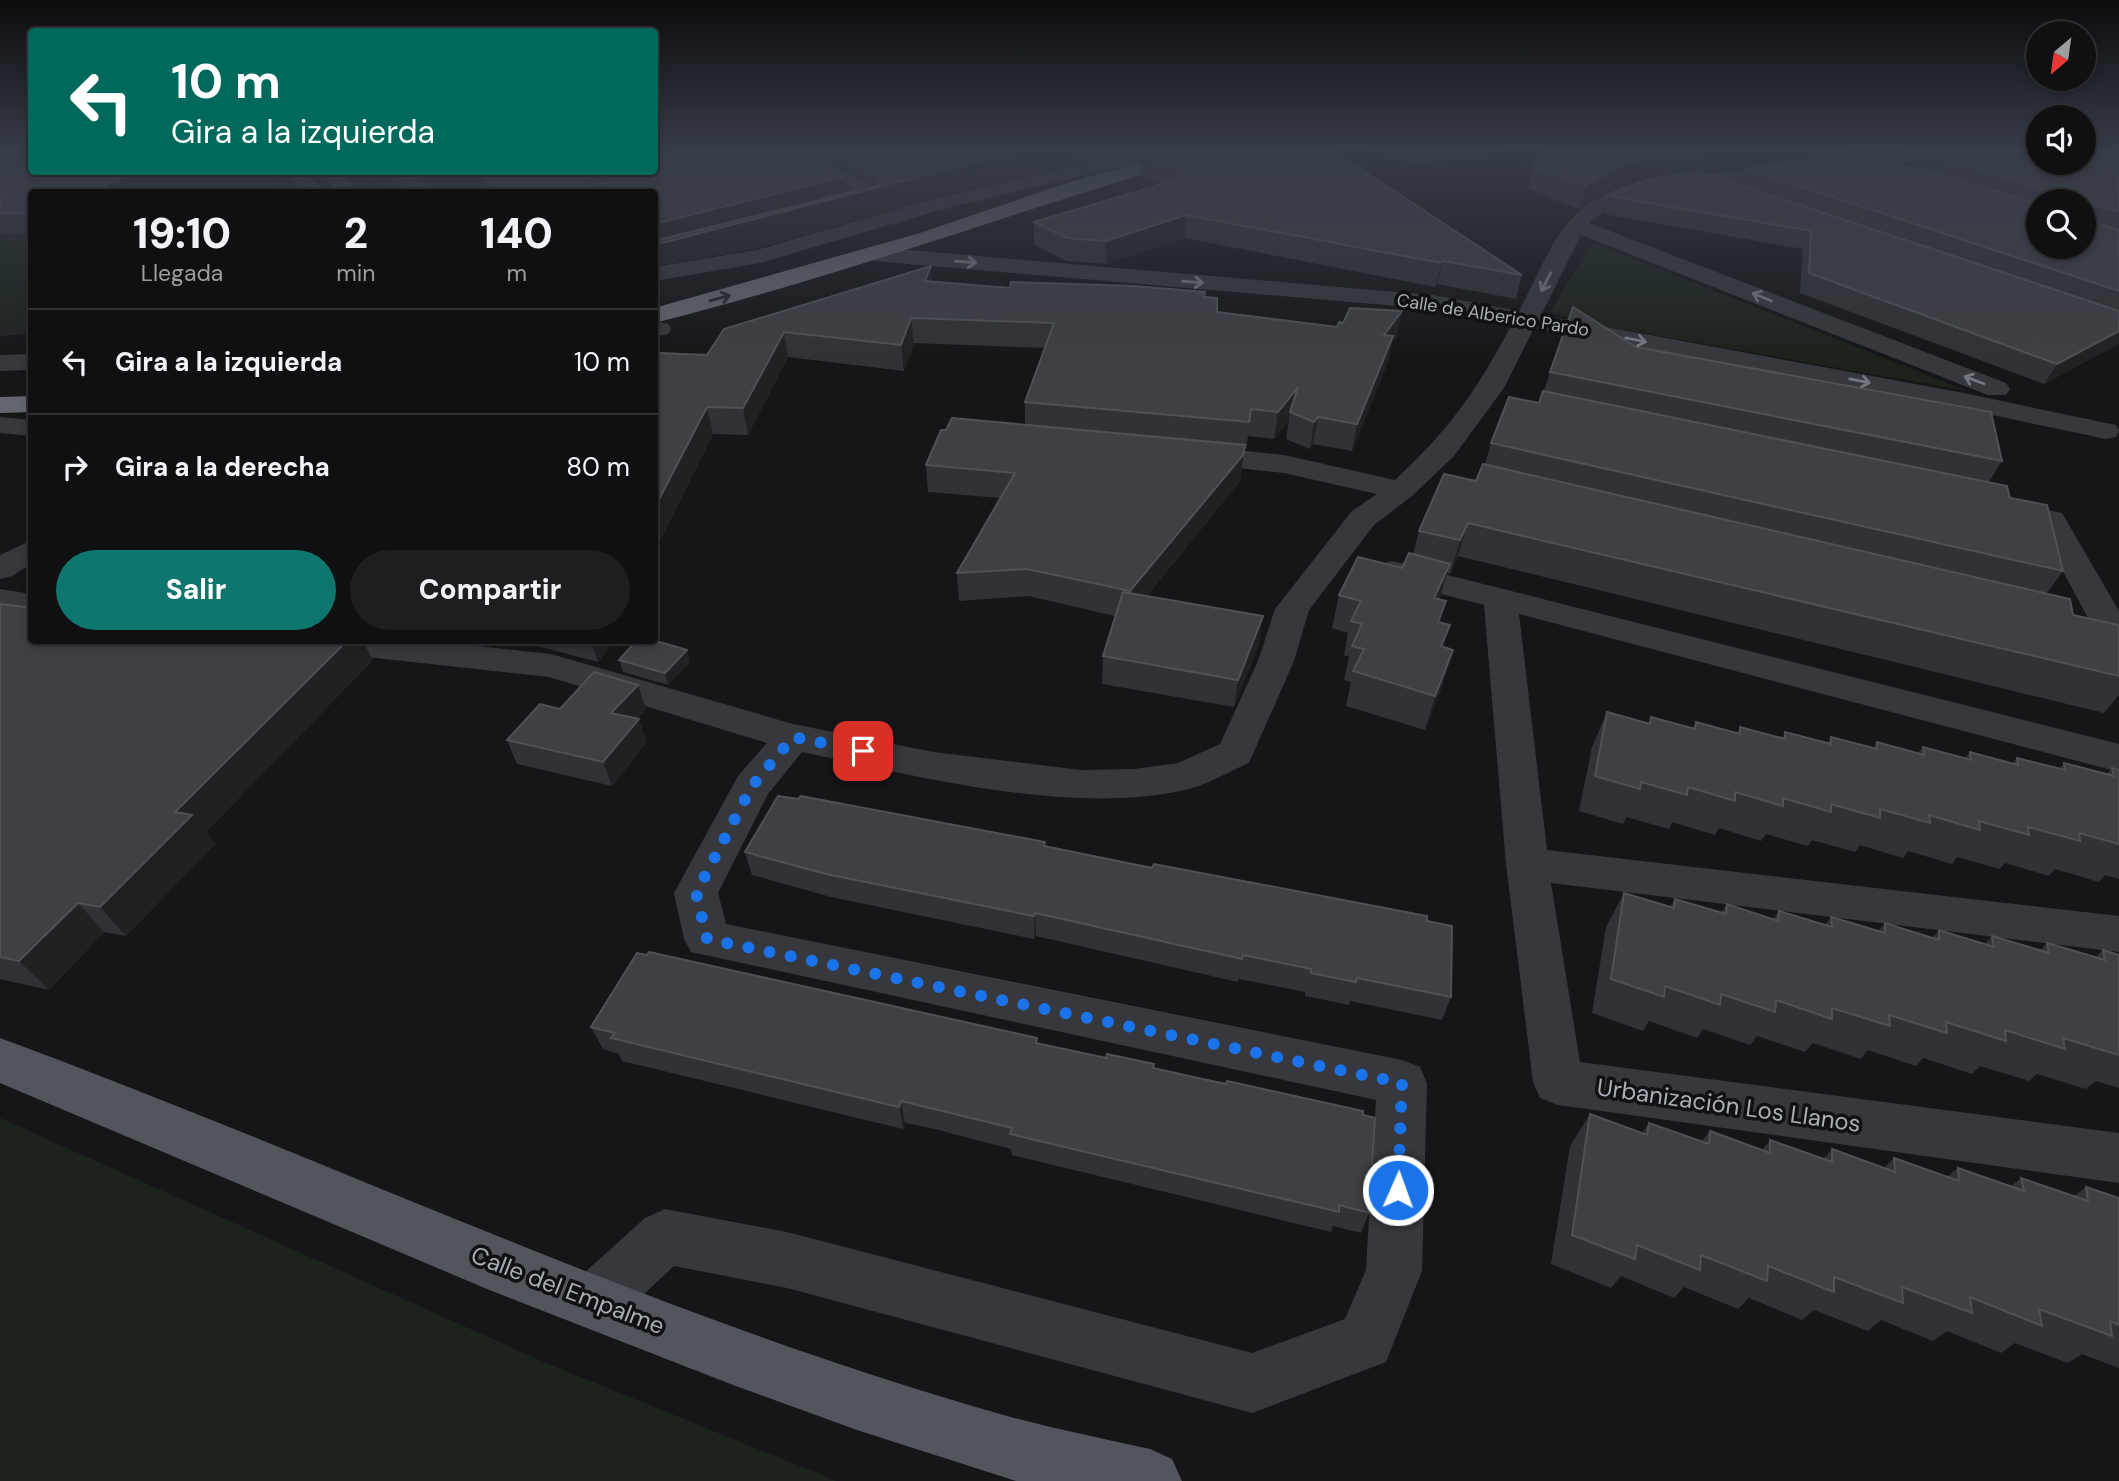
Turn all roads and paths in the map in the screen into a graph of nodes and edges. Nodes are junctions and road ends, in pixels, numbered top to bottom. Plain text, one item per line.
1 (813, 219) edge
2 (907, 219) edge
3 (918, 219) edge
4 (984, 219) edge
5 (1581, 219) edge
6 (1575, 225) junction
7 (807, 242) junction
8 (874, 254) junction
9 (658, 273) edge
10 (658, 294) edge
11 (1527, 319) junction
12 (658, 324) edge
13 (28, 362) edge
14 (0, 363) edge
15 (28, 382) edge
16 (0, 383) edge
17 (0, 405) edge
18 (17, 426) edge
19 (2116, 436) edge
20 (1164, 452) edge
21 (1401, 490) junction
22 (1969, 503) edge
23 (28, 552) edge
24 (1332, 556) junction
25 (0, 569) edge
26 (1500, 598) junction
27 (0, 600) edge
28 (28, 604) edge
29 (2075, 626) edge
30 (2117, 639) edge
31 (349, 644) edge
32 (793, 737) junction
33 (2119, 758) edge
34 (1527, 864) junction
35 (2119, 934) edge
36 (0, 1060) edge
37 (2119, 1158) edge
38 (594, 1302) junction
39 (1150, 1481) edge

1 - 7 street
2 - 7 street
3 - 10 highway
4 - 8 highway
5 - 6 street
6 -> 11 street
19 -> 6 street, Calle de Alberico Pardo
7 - 9 street
8 -> 11 street, Calle de Alberico Pardo
12 -> 8 highway
11 -> 19 street, Calle de Alberico Pardo
11 - 21 street
13 - 14 street
15 - 16 highway
17 - 18 highway
20 - 21 street
21 - 24 street
22 - 30 street
23 - 25 street
24 - 26 street
24 - 32 street
26 - 33 street
26 - 34 street, Urbanización Los Llanos
27 - 28 street
29 - 30 street
31 - 32 street
32 - 38 street
34 - 35 street
34 - 37 street, Urbanización Los Llanos
36 - 38 main road, Calle del Empalme
38 - 39 main road, Calle del Empalme

